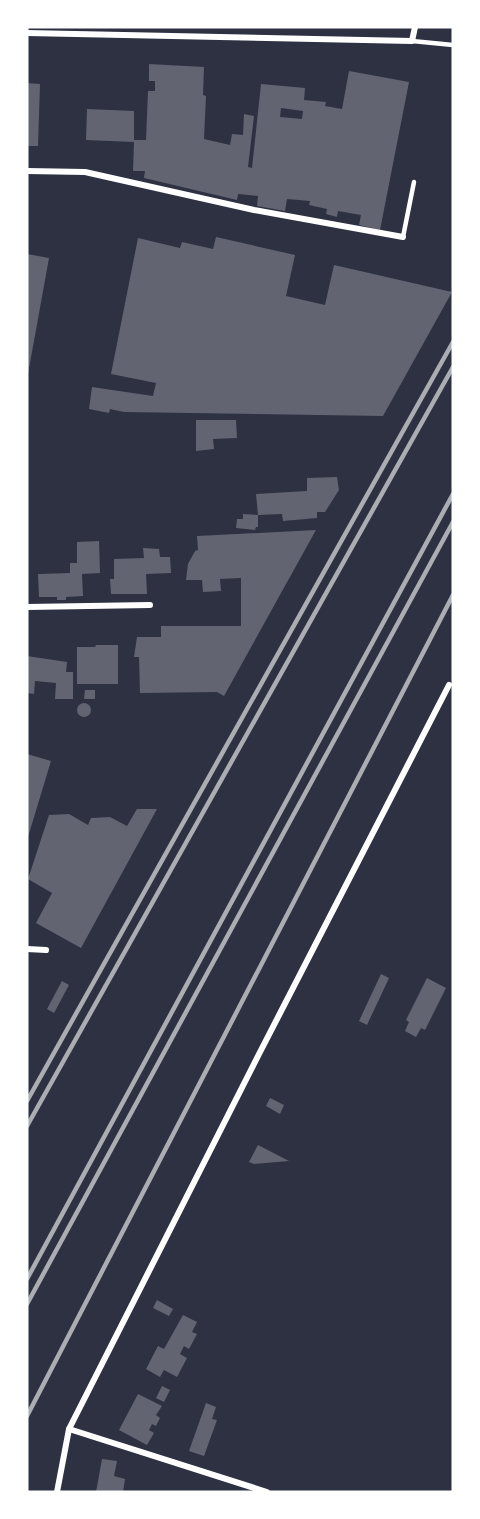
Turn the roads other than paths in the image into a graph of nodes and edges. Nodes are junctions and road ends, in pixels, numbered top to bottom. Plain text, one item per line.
1 (108, 27) edge
2 (415, 27) edge
3 (27, 33) edge
4 (107, 35) junction
5 (412, 41) junction
6 (453, 45) edge
7 (27, 171) edge
8 (414, 182) dead end
9 (403, 237) joint
10 (150, 605) dead end
11 (27, 607) edge
12 (449, 685) dead end
13 (27, 949) edge
14 (46, 950) dead end
15 (69, 1429) junction
16 (57, 1492) edge
17 (267, 1492) edge

1 - 4 street
2 - 5 street
3 - 4 street
4 - 5 street
5 - 6 lane
7 - 9 street
8 - 9 lane
10 - 11 street
12 - 15 street
13 - 14 street
15 - 16 street
15 - 17 street

